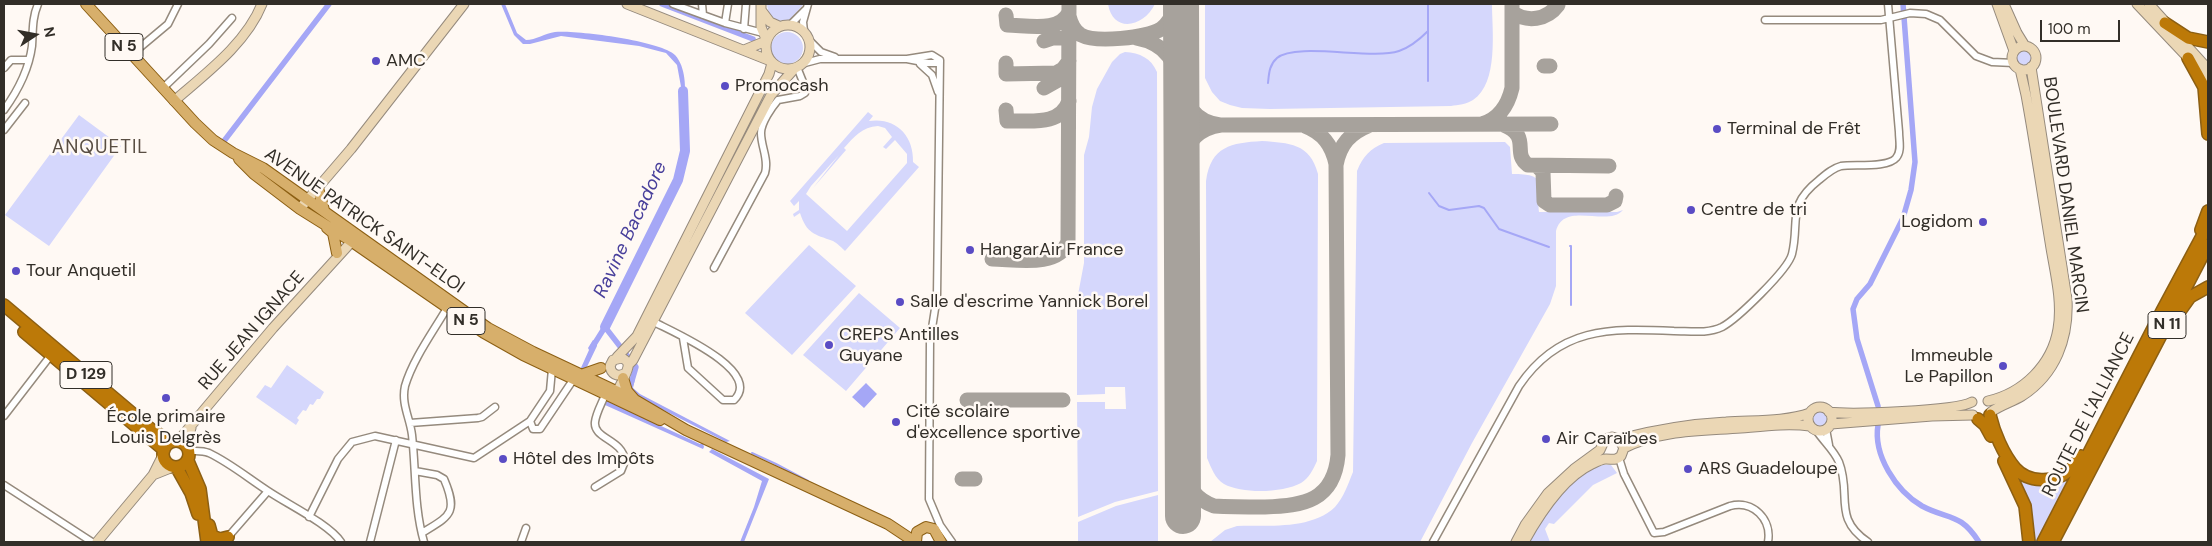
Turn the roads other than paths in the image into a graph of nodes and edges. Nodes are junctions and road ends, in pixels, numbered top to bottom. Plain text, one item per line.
1 (38, 4) edge
2 (86, 4) edge
3 (178, 4) edge
4 (262, 4) edge
5 (464, 4) edge
6 (627, 4) edge
7 (674, 4) edge
8 (702, 4) edge
9 (728, 4) edge
10 (746, 4) edge
11 (1888, 4) edge
12 (1997, 4) edge
13 (2004, 4) edge
14 (2138, 4) edge
15 (2149, 4) edge
16 (761, 7) edge
17 (806, 7) edge
18 (702, 16) junction
19 (232, 18) dead end
20 (1890, 18) junction
21 (1765, 20) dead end
22 (725, 23) junction
23 (2165, 23) junction
24 (790, 24) junction
25 (779, 26) junction
26 (744, 29) junction
27 (804, 31) junction
28 (765, 38) junction
29 (809, 40) junction
30 (2208, 42) edge
31 (2025, 46) junction
32 (744, 50) junction
33 (131, 55) junction
34 (2188, 58) junction
35 (841, 59) junction
36 (907, 59) junction
37 (2015, 59) junction
38 (29, 60) junction
39 (770, 61) junction
40 (940, 61) junction
41 (916, 62) junction
42 (798, 66) junction
43 (2031, 67) junction
44 (4, 68) edge
45 (2208, 70) edge
46 (2208, 79) edge
47 (162, 89) junction
48 (174, 101) junction
49 (25, 103) dead end
50 (940, 106) junction
51 (4, 110) edge
52 (4, 130) edge
53 (2208, 134) edge
54 (233, 153) junction
55 (318, 188) junction
56 (308, 200) junction
57 (300, 209) junction
58 (324, 210) junction
59 (2208, 210) edge
60 (317, 219) junction
61 (2208, 225) edge
62 (353, 237) junction
63 (2208, 245) edge
64 (336, 257) junction
65 (2190, 260) junction
66 (714, 268) dead end
67 (2208, 287) edge
68 (4, 305) edge
69 (447, 308) junction
70 (4, 315) edge
71 (654, 322) junction
72 (683, 338) junction
73 (51, 355) junction
74 (618, 356) junction
75 (601, 368) junction
76 (628, 368) junction
77 (551, 372) junction
78 (577, 377) junction
79 (589, 383) junction
80 (618, 392) junction
81 (606, 396) junction
82 (634, 400) junction
83 (1988, 401) junction
84 (1972, 402) junction
85 (2124, 404) junction
86 (495, 407) dead end
87 (1829, 412) junction
88 (1810, 413) junction
89 (1990, 413) junction
90 (2109, 413) junction
91 (4, 416) edge
92 (1975, 417) junction
93 (530, 421) junction
94 (410, 423) junction
95 (1829, 426) junction
96 (1813, 428) junction
97 (686, 430) junction
98 (1619, 439) junction
99 (396, 440) junction
100 (413, 444) junction
101 (1601, 448) junction
102 (1624, 448) junction
103 (1830, 448) junction
104 (177, 450) junction
105 (1613, 459) junction
106 (175, 468) junction
107 (415, 471) junction
108 (153, 475) junction
109 (4, 486) edge
110 (595, 487) dead end
111 (200, 489) junction
112 (268, 491) junction
113 (309, 517) junction
114 (888, 524) junction
115 (526, 528) dead end
116 (918, 530) junction
117 (422, 533) junction
118 (226, 540) edge
119 (939, 541) edge
120 (92, 542) edge
121 (97, 542) edge
122 (200, 542) edge
123 (207, 542) edge
124 (341, 542) edge
125 (370, 542) edge
126 (424, 542) edge
127 (521, 542) edge
128 (915, 542) edge
129 (952, 542) edge
130 (1433, 542) edge
131 (1516, 542) edge
132 (1524, 542) edge
133 (1768, 542) edge
134 (1868, 542) edge
135 (2029, 542) edge
136 (2043, 542) edge
137 (2054, 542) edge

1 - 38 street
2 - 33 main road, AVENUE PATRICK SAINT-ELOI / N 5
3 - 33 street
4 - 48 main road
5 - 55 main road
6 - 32 main road
7 - 18 street
8 - 18 street
9 - 22 street
10 - 26 street
11 - 20 street
12 - 37 main road, BOULEVARD DANIEL MARCIN
13 - 31 main road
14 - 34 main road
15 - 23 main road
16 - 25 main road
16 - 28 main road
17 - 24 street
17 - 27 street
18 - 22 street
19 - 47 street
20 - 21 street
20 - 37 street
20 - 130 street
22 - 26 street
23 - 30 highway
23 - 45 main road
24 - 25 main road
24 - 27 main road
25 - 28 main road
26 - 28 street
27 - 29 main road
28 - 32 main road
28 - 39 main road
29 - 35 street
29 - 42 main road
31 - 37 main road
31 - 43 main road, BOULEVARD DANIEL MARCIN
32 - 39 main road
33 - 47 main road, AVENUE PATRICK SAINT-ELOI / N 5
34 - 46 main road
34 - 53 highway
35 - 36 street
35 - 42 street
36 - 40 street
36 - 41 street
37 - 43 main road
37 - 83 main road, BOULEVARD DANIEL MARCIN
38 - 44 street
38 - 51 street
39 - 42 main road
39 - 74 main road
40 - 41 street
40 - 50 street
41 - 50 street
42 - 66 street
42 - 71 main road
43 - 89 main road, BOULEVARD DANIEL MARCIN
47 - 48 main road, AVENUE PATRICK SAINT-ELOI / N 5
48 - 54 main road, AVENUE PATRICK SAINT-ELOI / N 5
49 - 52 street
50 - 129 street
54 - 56 main road, AVENUE PATRICK SAINT-ELOI / N 5
54 - 57 main road, AVENUE PATRICK SAINT-ELOI / N 5
55 - 56 main road
55 - 58 main road
56 - 57 main road
56 - 58 main road, AVENUE PATRICK SAINT-ELOI / N 5
57 - 60 main road, AVENUE PATRICK SAINT-ELOI / N 5
58 - 62 main road, AVENUE PATRICK SAINT-ELOI / N 5
59 - 65 highway
60 - 62 main road, AVENUE PATRICK SAINT-ELOI / N 5
60 - 64 main road
61 - 65 highway, ROUTE DE L'ALLIANCE / N 11
62 - 64 main road, RUE JEAN IGNACE
62 - 69 main road, AVENUE PATRICK SAINT-ELOI / N 5
62 - 78 main road, AVENUE PATRICK SAINT-ELOI / N 5
63 - 85 highway, ROUTE DE L'ALLIANCE / N 11
64 - 104 main road, RUE JEAN IGNACE
65 - 90 highway, ROUTE DE L'ALLIANCE / N 11
67 - 85 highway
68 - 104 highway, D 129
69 - 77 main road, AVENUE PATRICK SAINT-ELOI / N 5
69 - 94 street
70 - 73 highway, D 129
71 - 72 street
71 - 76 main road
72 - 72 street
73 - 91 street
73 - 104 highway, D 129
74 - 75 main road
74 - 76 main road
74 - 76 main road
75 - 78 main road
75 - 79 main road
76 - 80 main road
76 - 82 main road
77 - 78 main road, AVENUE PATRICK SAINT-ELOI / N 5
77 - 93 street
78 - 79 main road, AVENUE PATRICK SAINT-ELOI / N 5
78 - 93 street
79 - 80 main road, AVENUE PATRICK SAINT-ELOI / N 5
79 - 81 main road, AVENUE PATRICK SAINT-ELOI / N 5
80 - 81 main road
80 - 82 main road, AVENUE PATRICK SAINT-ELOI / N 5
81 - 97 main road, AVENUE PATRICK SAINT-ELOI / N 5
81 - 110 street
82 - 97 main road, AVENUE PATRICK SAINT-ELOI / N 5
83 - 84 main road
83 - 89 main road
84 - 87 main road
84 - 92 main road
85 - 137 highway, ROUTE DE L'ALLIANCE / N 11
86 - 94 street
87 - 88 main road
87 - 95 main road
88 - 96 main road
88 - 98 main road
89 - 90 highway
89 - 92 main road
90 - 136 highway, ROUTE DE L'ALLIANCE / N 11
92 - 95 main road
92 - 135 highway
93 - 100 street
94 - 100 street
95 - 96 main road
95 - 103 street
96 - 102 main road
96 - 103 street
97 - 114 main road, AVENUE PATRICK SAINT-ELOI / N 5
98 - 101 main road
98 - 102 main road
99 - 100 street
99 - 113 street
99 - 125 street
100 - 107 street
101 - 105 main road
101 - 131 main road
102 - 105 main road
103 - 134 street
104 - 106 highway
104 - 106 highway, D 129
104 - 108 main road, RUE JEAN IGNACE
104 - 111 highway, D 129
104 - 112 street
105 - 132 main road
105 - 133 street
106 - 108 main road
106 - 122 highway, D 129
107 - 117 street
107 - 117 street
108 - 121 main road
109 - 120 street
111 - 118 highway
111 - 123 highway, D 129
112 - 113 street
112 - 118 street
113 - 124 street
114 - 116 main road, AVENUE PATRICK SAINT-ELOI / N 5
114 - 128 main road, AVENUE PATRICK SAINT-ELOI / N 5
115 - 127 street
116 - 119 main road, AVENUE PATRICK SAINT-ELOI
116 - 128 main road
117 - 126 street

